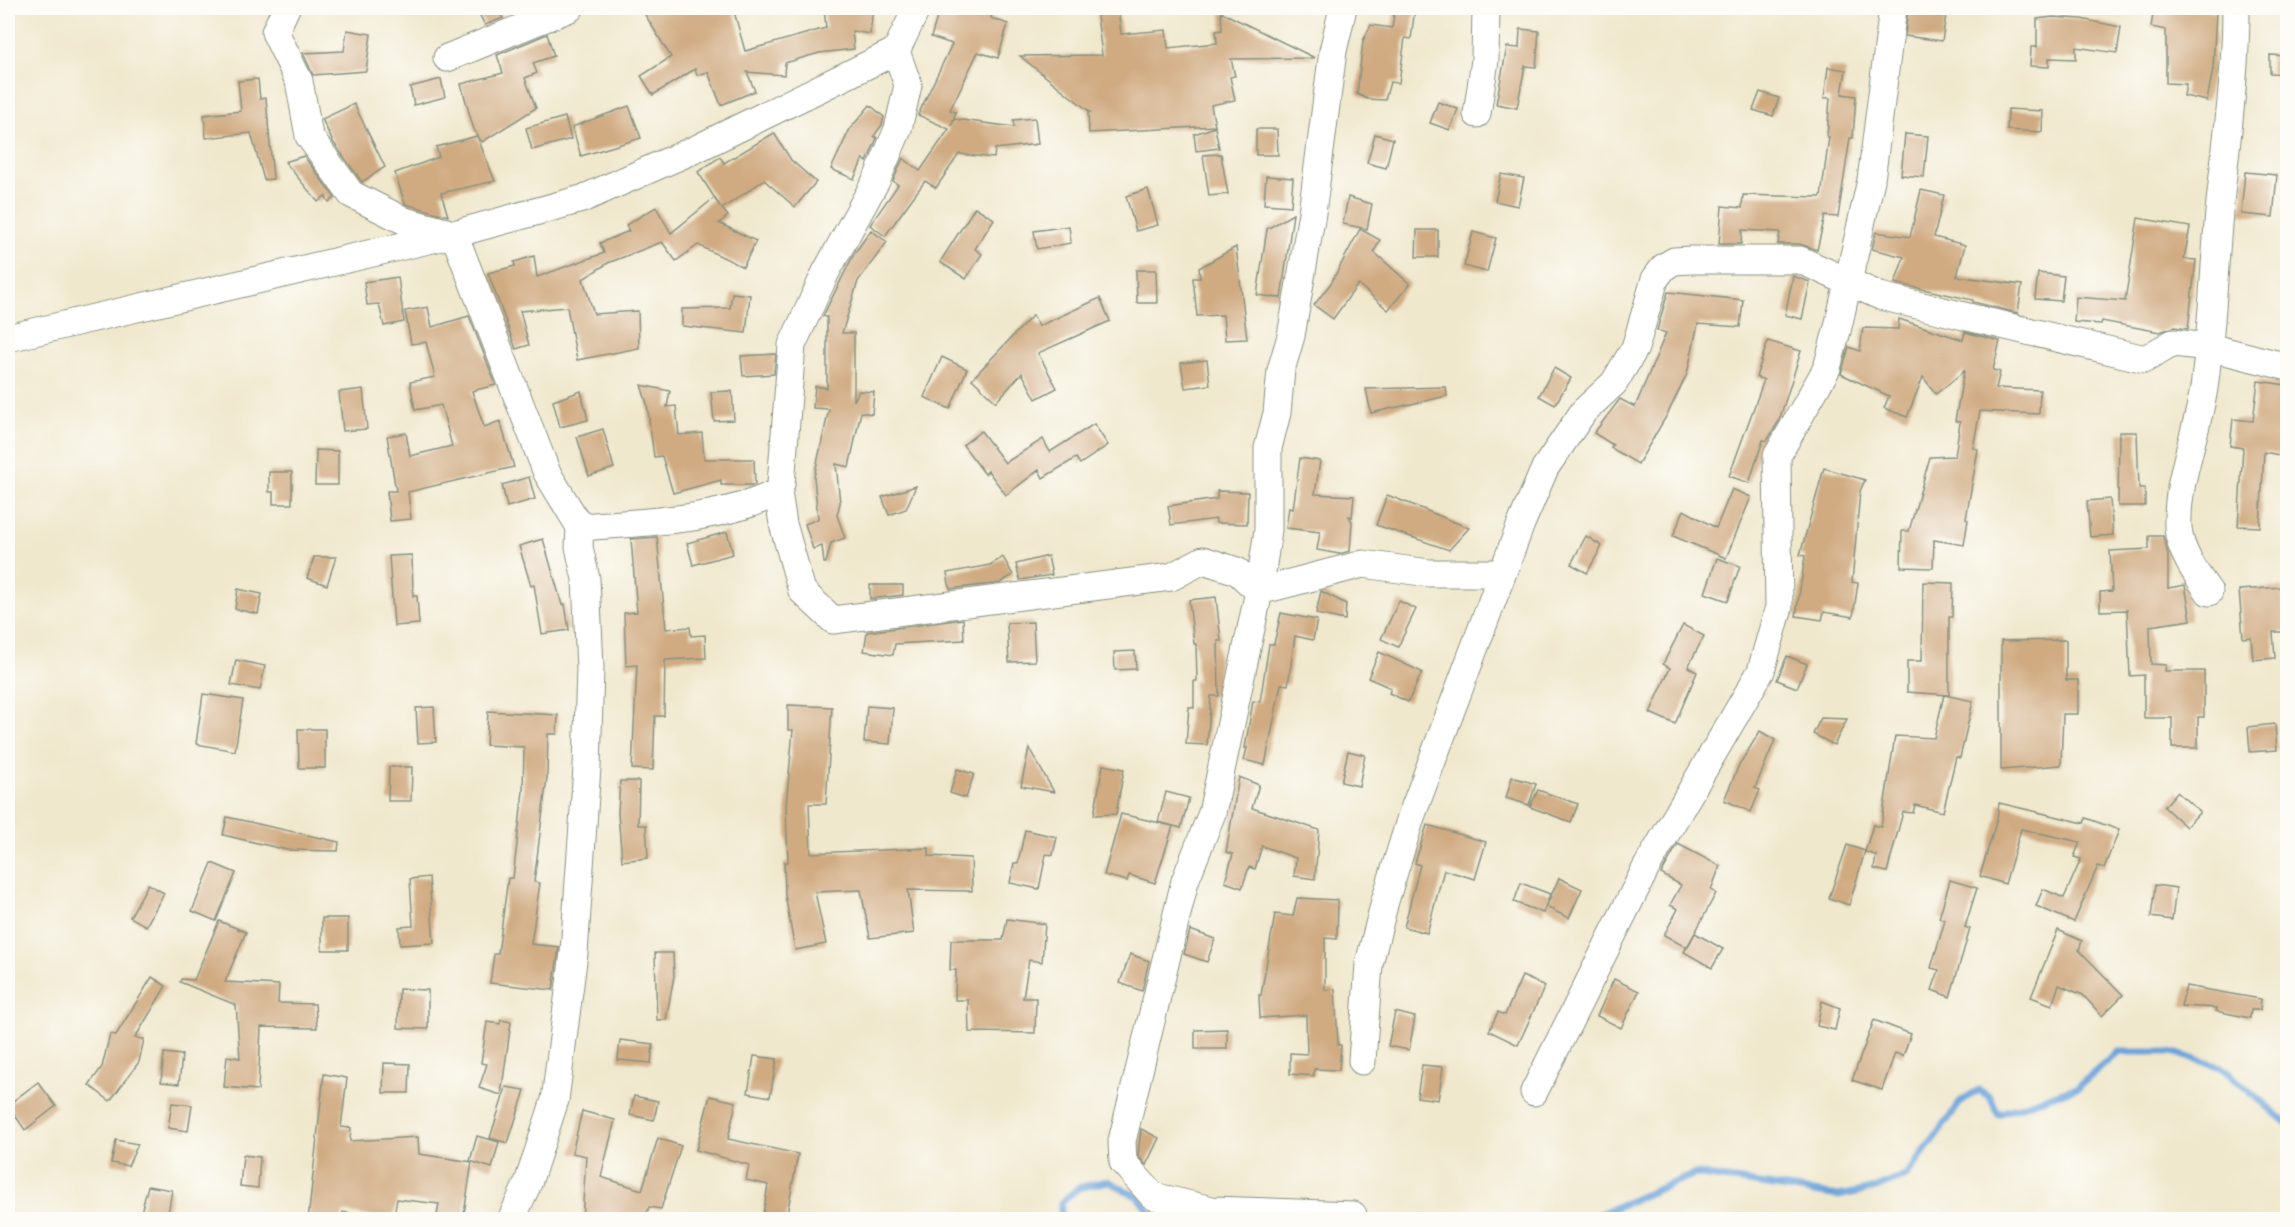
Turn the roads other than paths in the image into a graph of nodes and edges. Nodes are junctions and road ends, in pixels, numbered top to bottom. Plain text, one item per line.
1 (286, 8) edge
2 (570, 8) edge
3 (917, 8) edge
4 (1343, 8) edge
5 (1486, 8) edge
6 (1893, 8) edge
7 (2236, 8) edge
8 (896, 51) junction
9 (447, 58) dead end
10 (1477, 114) dead end
11 (454, 234) junction
12 (1848, 280) junction
13 (8, 338) edge
14 (2209, 347) junction
15 (2288, 367) edge
16 (778, 492) junction
17 (580, 527) junction
18 (1502, 573) junction
19 (1259, 591) junction
20 (2209, 592) dead end
21 (1362, 1061) dead end
22 (1534, 1092) dead end
23 (1353, 1217) edge
24 (511, 1220) edge

1 - 11 street
2 - 9 street
3 - 8 street
4 - 19 street
5 - 10 street
6 - 12 street
7 - 14 street
8 - 11 street
8 - 16 street
11 - 13 street
11 - 17 street
12 - 14 street
12 - 18 street
12 - 22 street
14 - 15 street
14 - 20 street
16 - 17 street
16 - 19 street
17 - 24 street
18 - 19 street
18 - 21 street
19 - 23 street

